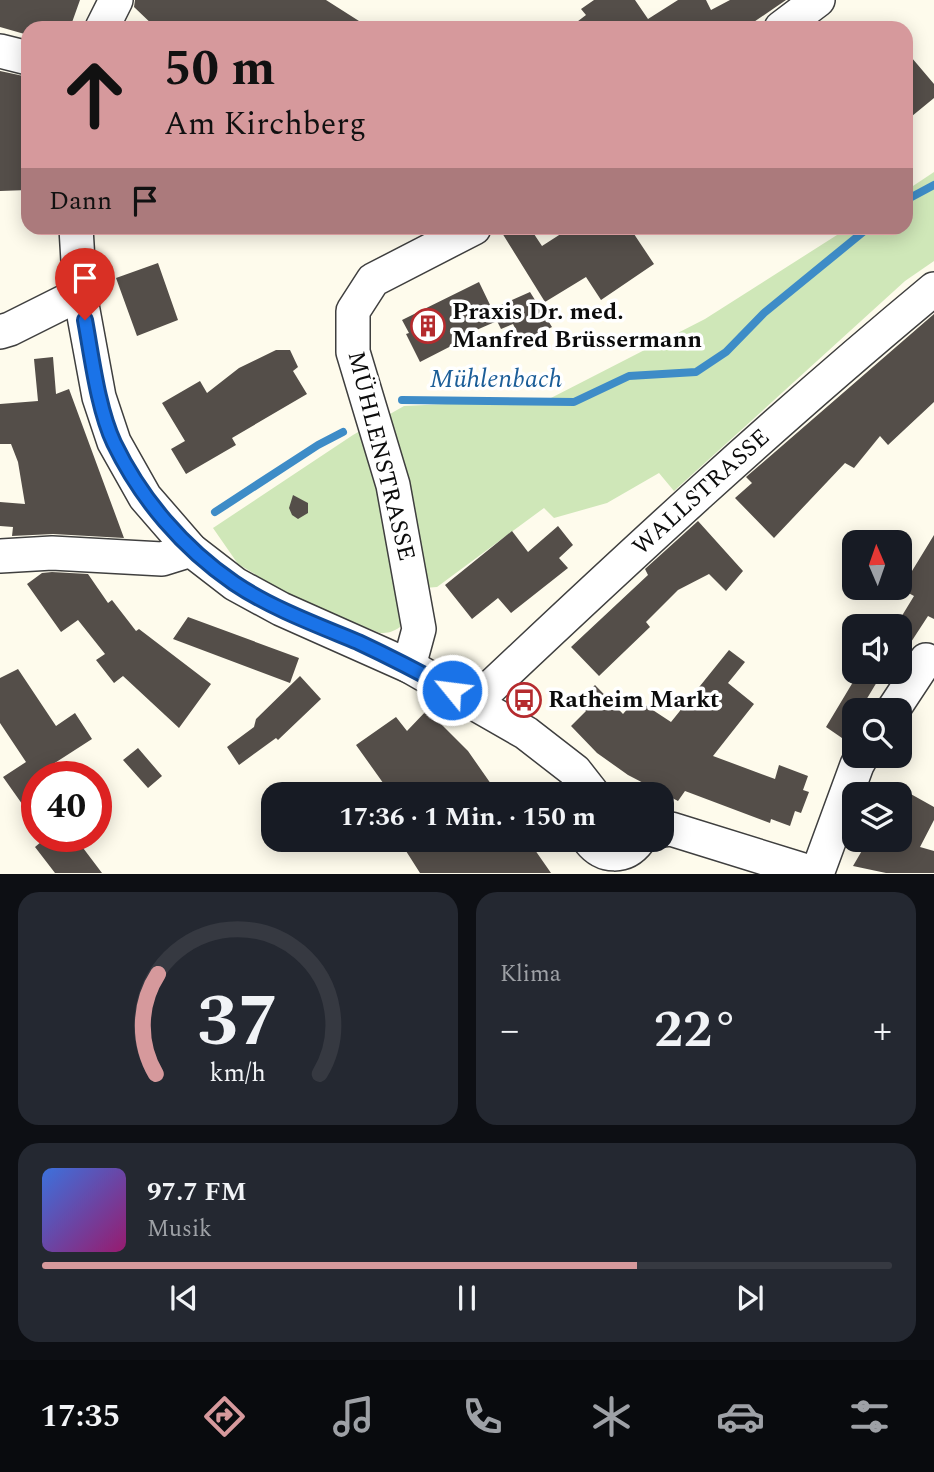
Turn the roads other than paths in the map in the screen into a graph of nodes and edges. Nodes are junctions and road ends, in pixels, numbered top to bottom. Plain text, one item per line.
1 (116, 0) edge
2 (818, 0) edge
3 (106, 21) edge
4 (790, 21) edge
5 (0, 51) edge
6 (21, 56) edge
7 (76, 235) edge
8 (460, 235) edge
9 (934, 289) edge
10 (80, 295) junction
11 (0, 332) edge
12 (191, 550) junction
13 (0, 556) edge
14 (926, 660) dead end
15 (408, 666) junction
16 (901, 698) edge
17 (474, 702) junction
18 (856, 768) edge
19 (584, 782) edge
20 (674, 830) edge
21 (817, 873) edge

1 - 3 street
2 - 4 street
5 - 6 street
7 - 10 street
8 - 15 street, MÜHLENSTRASSE
9 - 17 street, WALLSTRASSE
10 - 11 street
10 - 12 street
12 - 13 street
12 - 15 street
14 - 16 street
15 - 17 street
17 - 19 street
18 - 21 street
20 - 21 street

